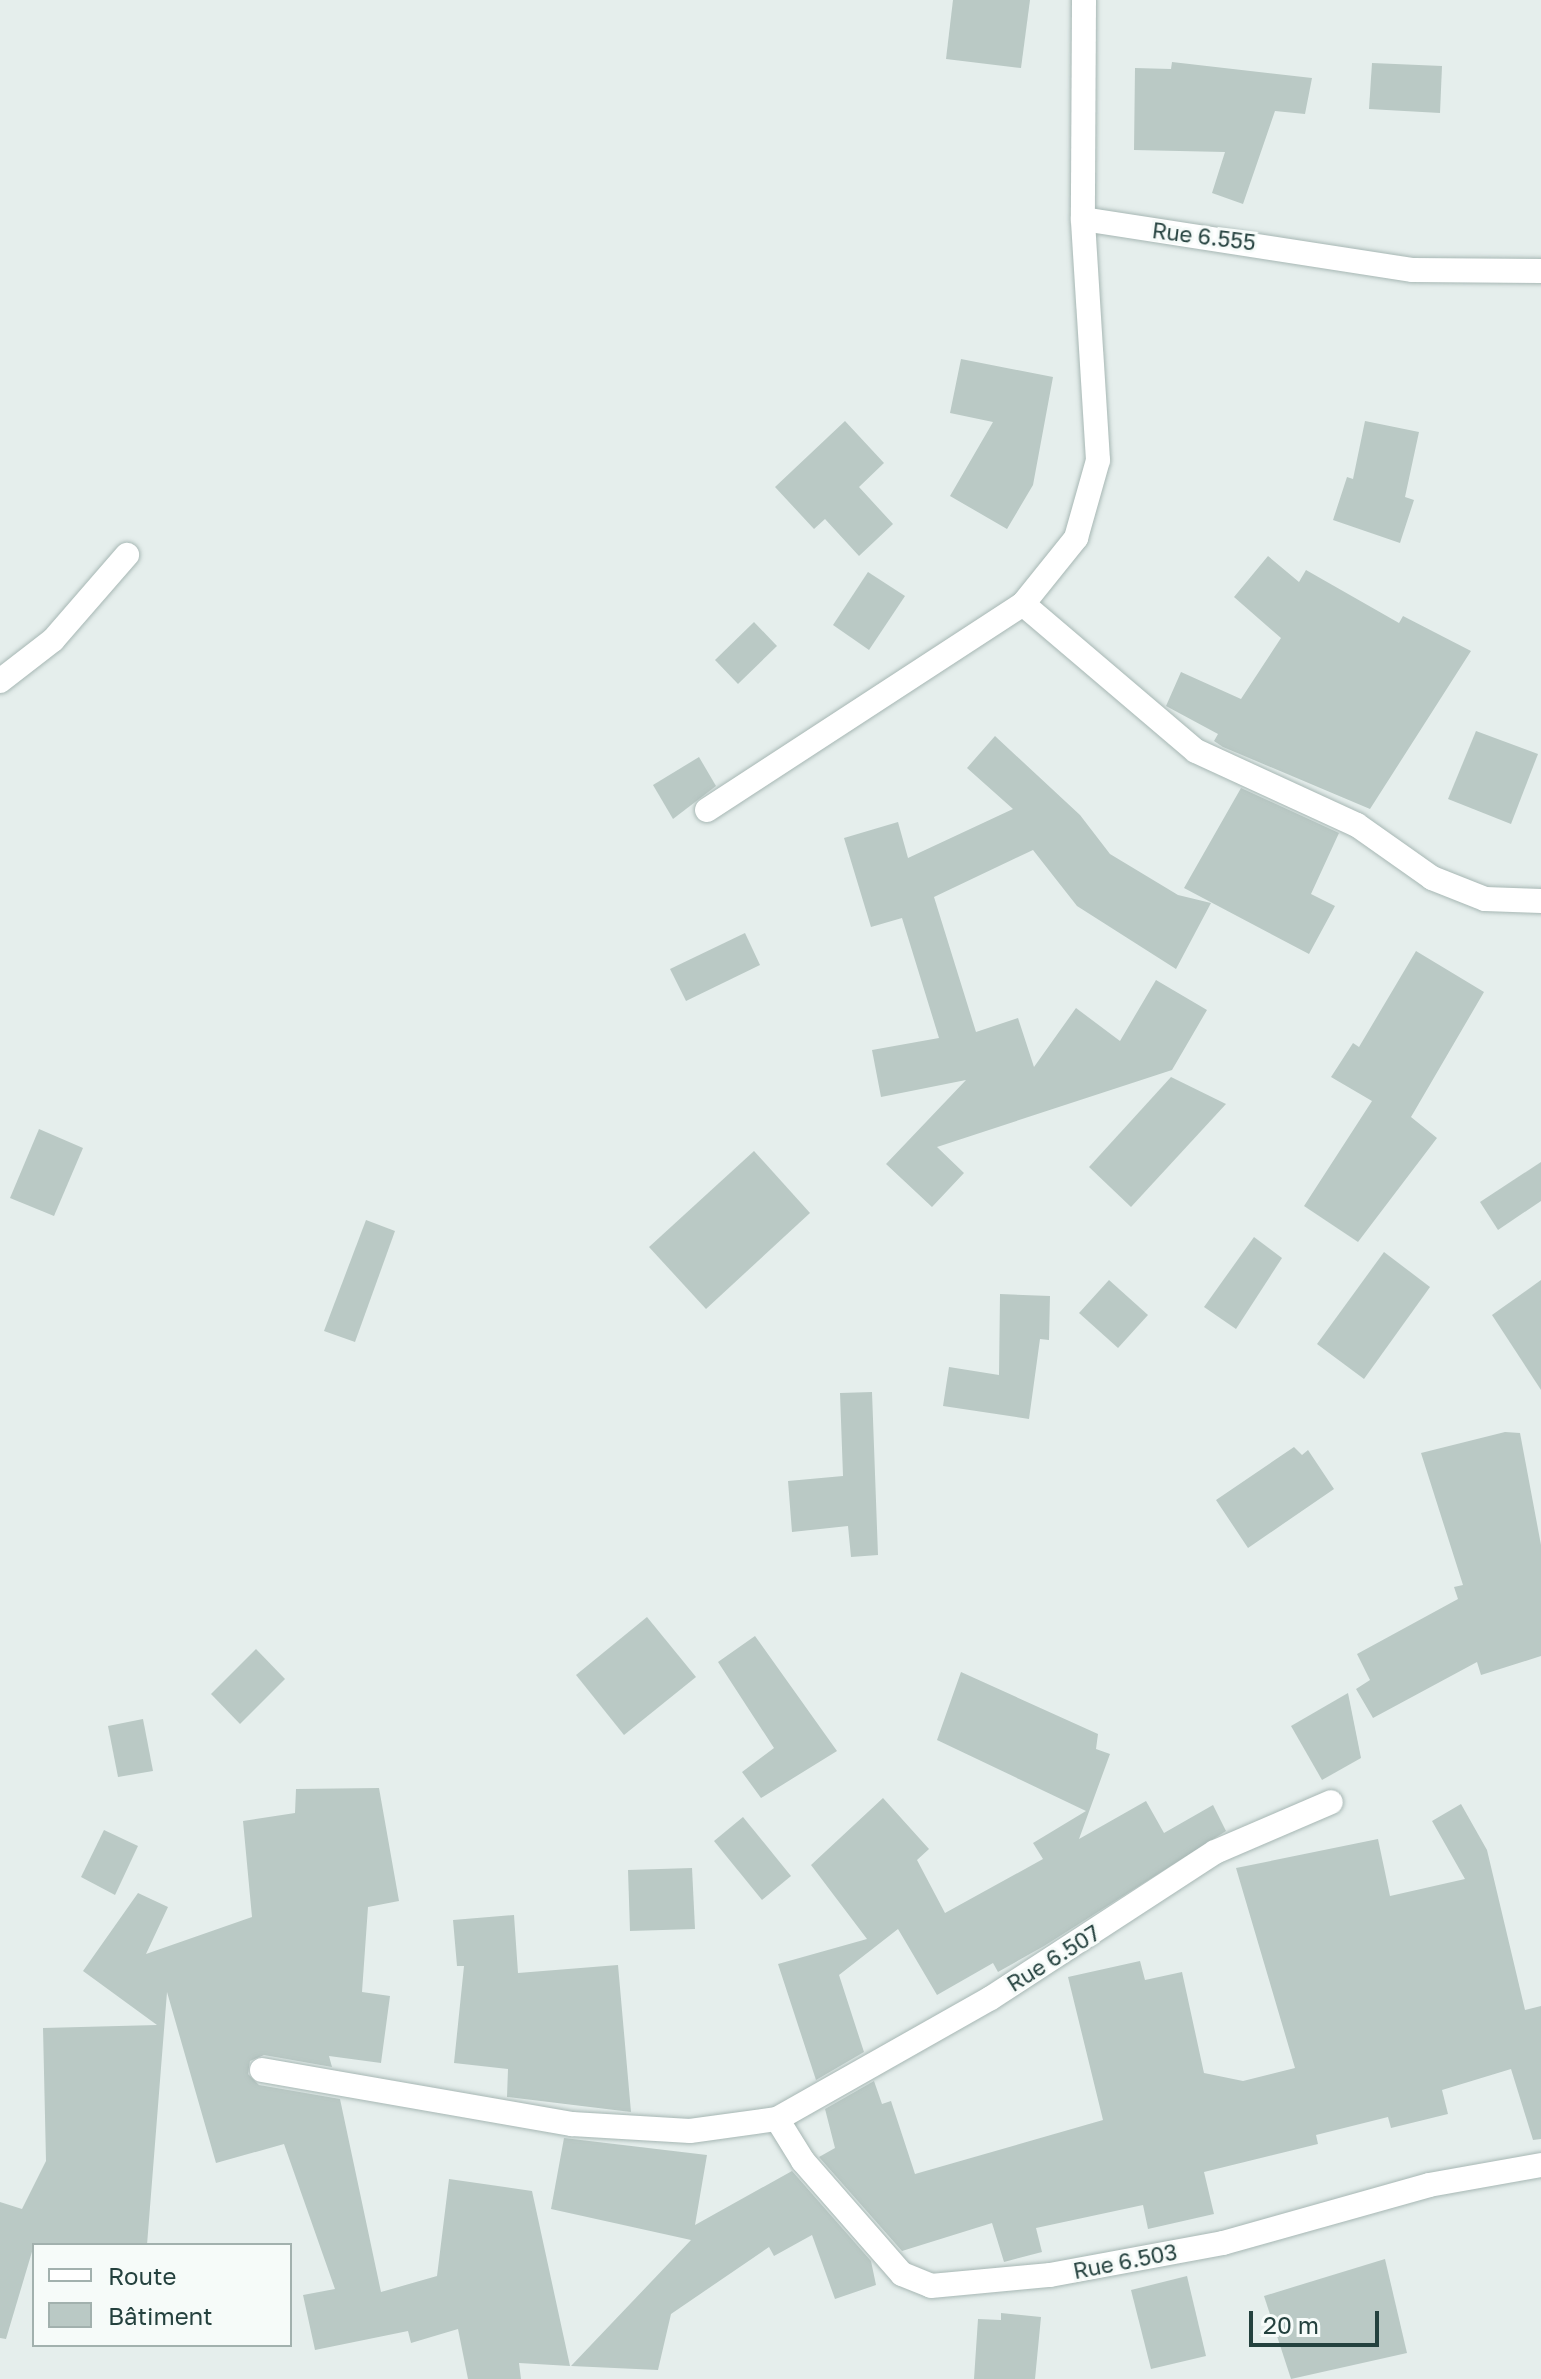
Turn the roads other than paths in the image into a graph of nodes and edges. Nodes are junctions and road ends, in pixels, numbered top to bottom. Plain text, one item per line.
1 (1084, 0) edge
2 (1083, 219) junction
3 (1541, 271) edge
4 (127, 555) dead end
5 (1023, 604) junction
6 (0, 681) edge
7 (707, 810) dead end
8 (1541, 901) edge
9 (1331, 1802) dead end
10 (262, 2070) dead end
11 (777, 2119) junction
12 (1541, 2165) edge

1 - 2 street
2 - 3 street, Rue 6.555
2 - 5 street
4 - 6 street
5 - 7 street
5 - 8 street
9 - 11 street, Rue 6.507
10 - 11 street
11 - 12 street, Rue 6.503

